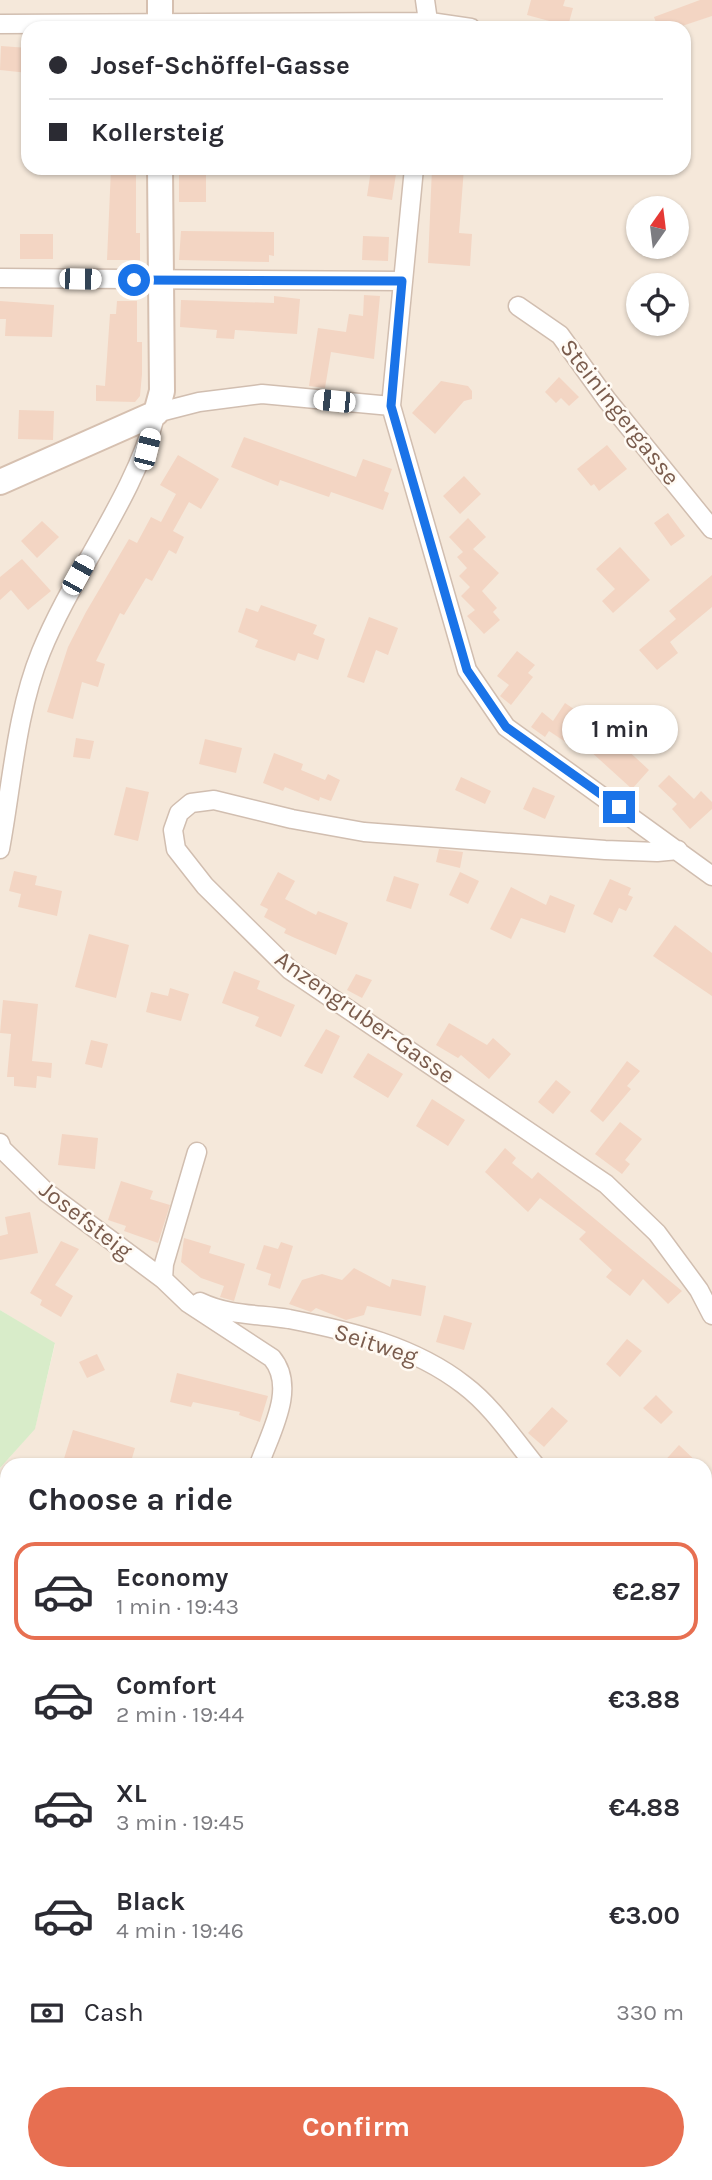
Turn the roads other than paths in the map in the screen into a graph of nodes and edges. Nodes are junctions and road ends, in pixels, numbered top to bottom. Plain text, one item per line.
1 (425, 0) edge
2 (160, 17) edge
3 (69, 21) edge
4 (294, 21) edge
5 (428, 21) edge
6 (21, 23) edge
7 (0, 24) edge
8 (160, 175) edge
9 (413, 175) edge
10 (0, 278) edge
11 (161, 280) junction
12 (402, 281) junction
13 (518, 306) dead end
14 (391, 406) junction
15 (156, 413) junction
16 (0, 482) edge
17 (712, 529) edge
18 (0, 849) edge
19 (678, 850) junction
20 (712, 876) edge
21 (0, 1143) edge
22 (197, 1152) dead end
23 (163, 1279) junction
24 (178, 1292) junction
25 (712, 1315) edge
26 (261, 1458) edge
27 (530, 1458) edge

1 - 5 street
2 - 3 street
2 - 4 street
6 - 7 street
8 - 11 street
9 - 12 street
10 - 11 street
11 - 12 street
11 - 15 street
12 - 14 street
13 - 17 street, Steiningergasse
14 - 15 street
14 - 19 street
15 - 16 street
15 - 18 street
19 - 20 street
19 - 25 street, Anzengruber-Gasse
21 - 23 street, Josefsteig
22 - 23 street
23 - 24 street, Josefsteig
24 - 26 street
24 - 27 street, Seitweg

